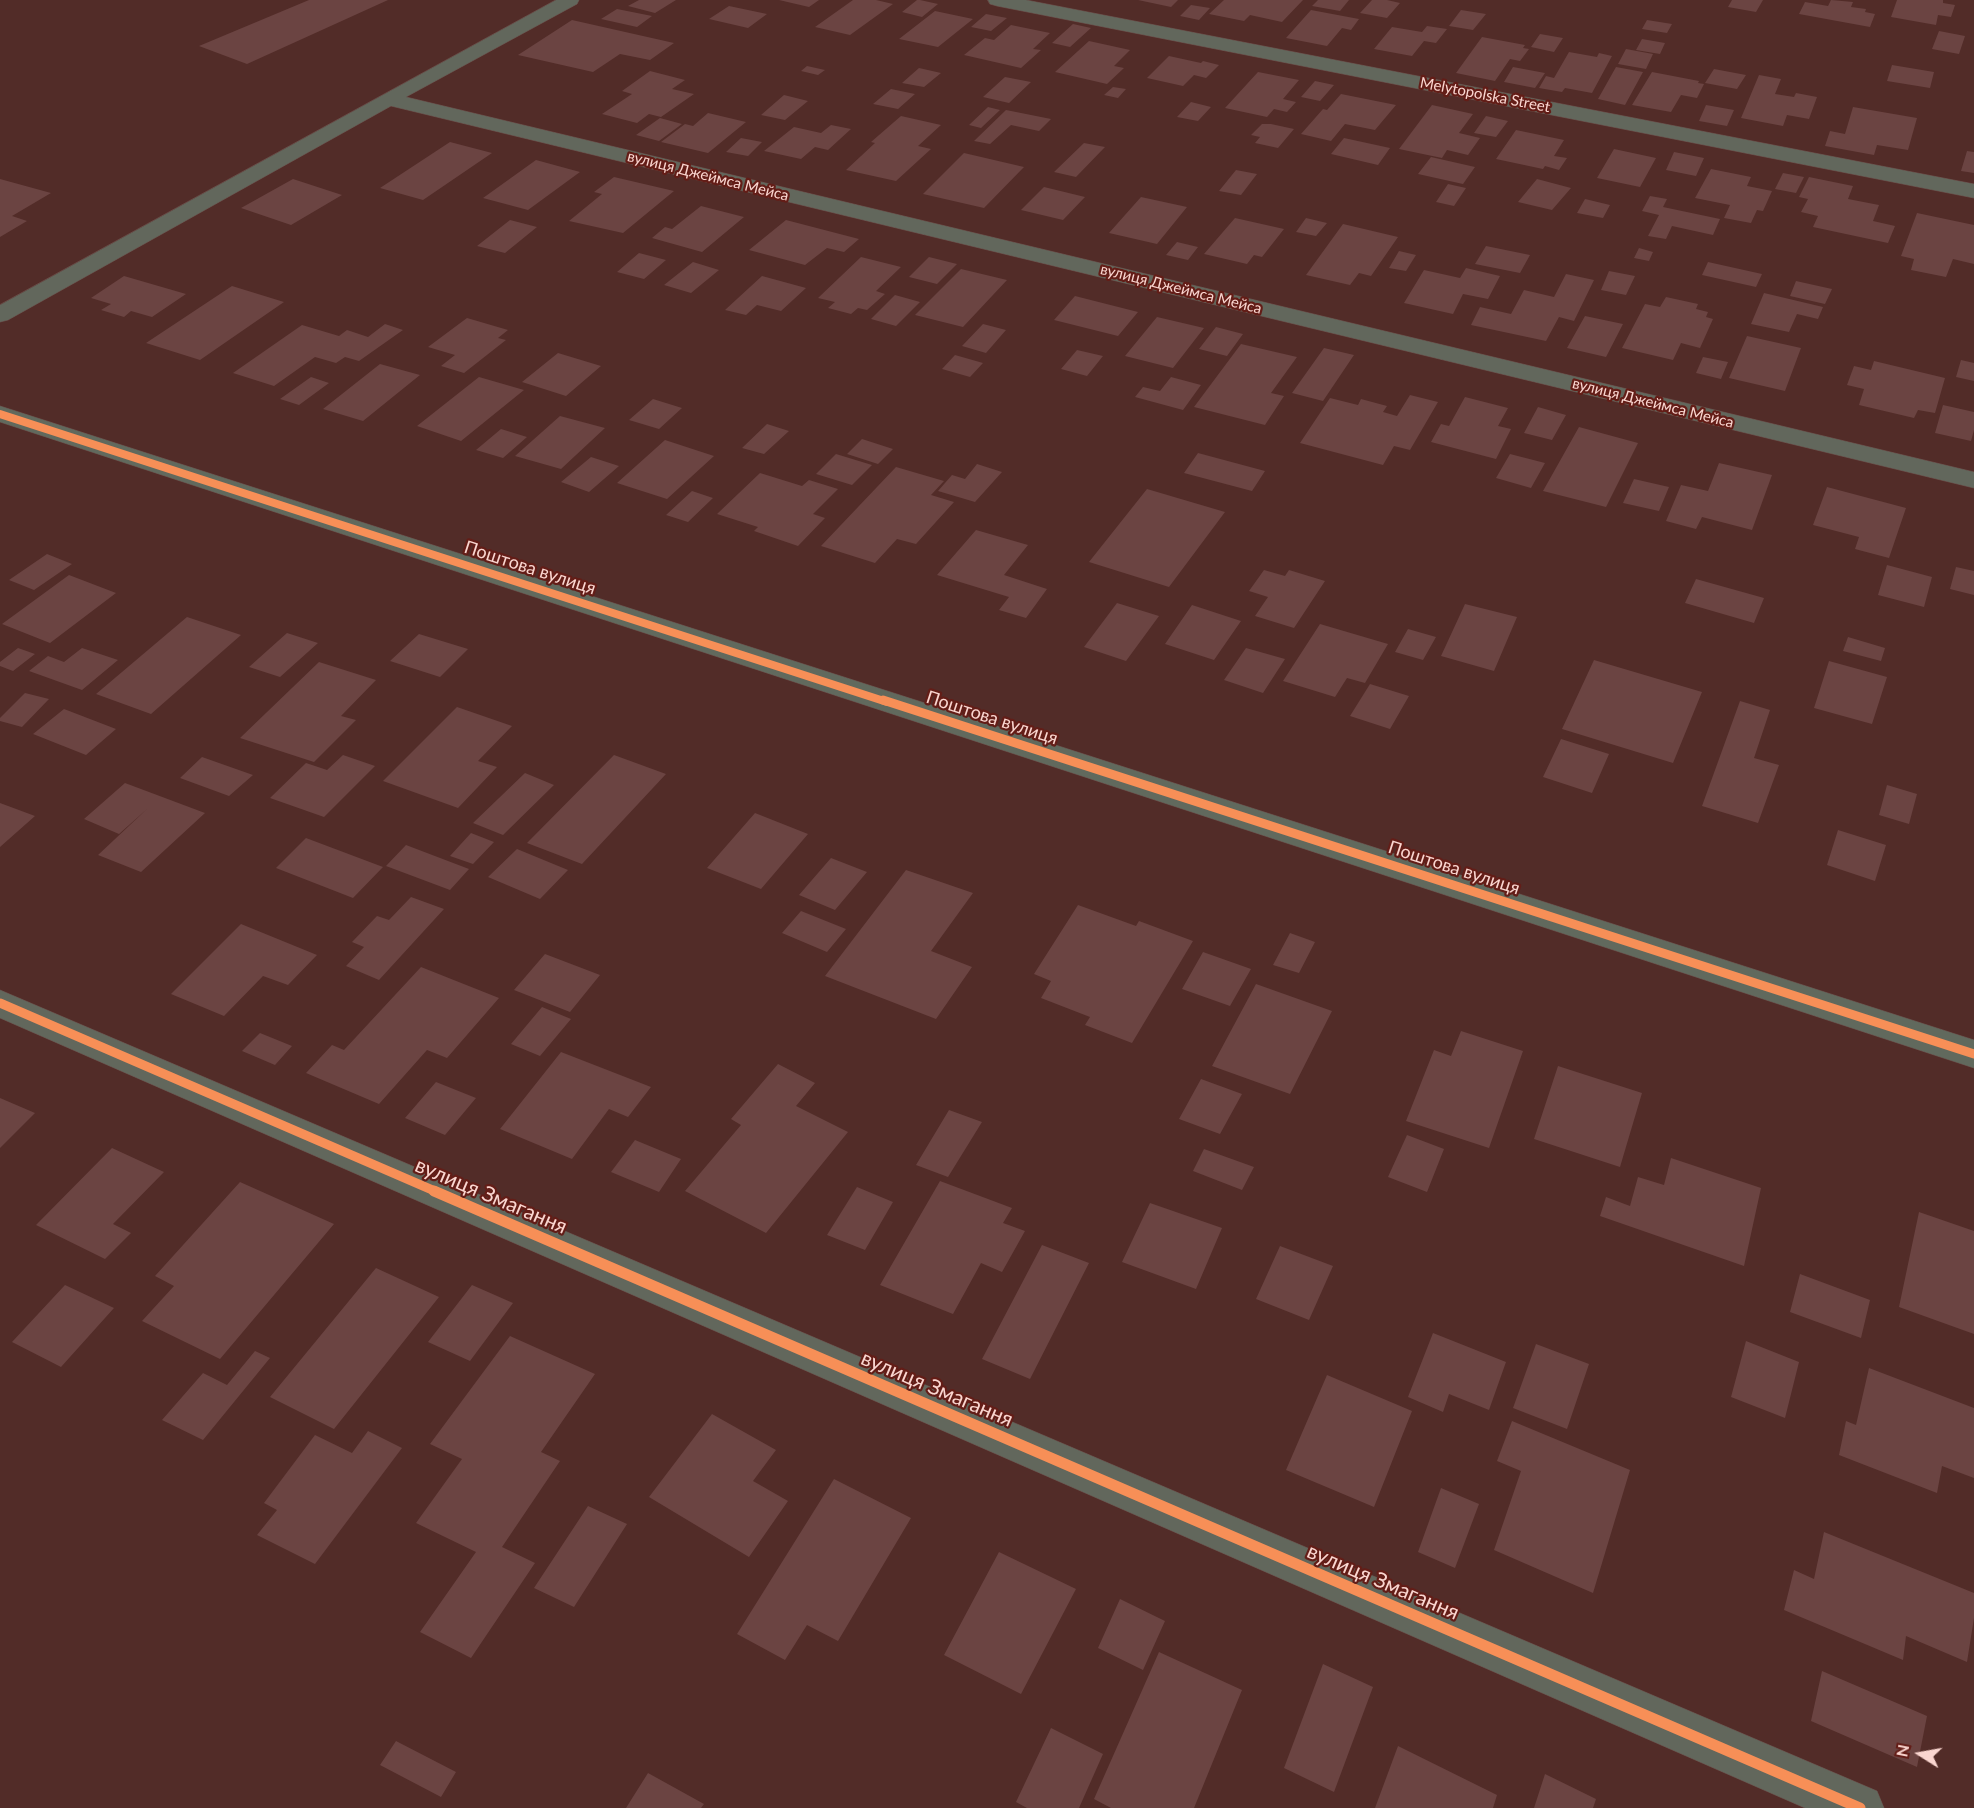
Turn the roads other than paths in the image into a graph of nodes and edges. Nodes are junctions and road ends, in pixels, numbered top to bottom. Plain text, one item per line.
1 (570, 0) edge
2 (997, 0) edge
3 (388, 99) junction
4 (1974, 191) edge
5 (0, 315) edge
6 (0, 414) edge
7 (1974, 480) edge
8 (0, 1004) edge
9 (1974, 1054) edge
10 (1860, 1808) edge

1 - 3 street
2 - 4 street, Melytopolska Street
3 - 5 street
3 - 7 street, вулиця Джеймса Мейса
6 - 9 street, Поштова вулиця
8 - 10 street, вулиця Змагання

